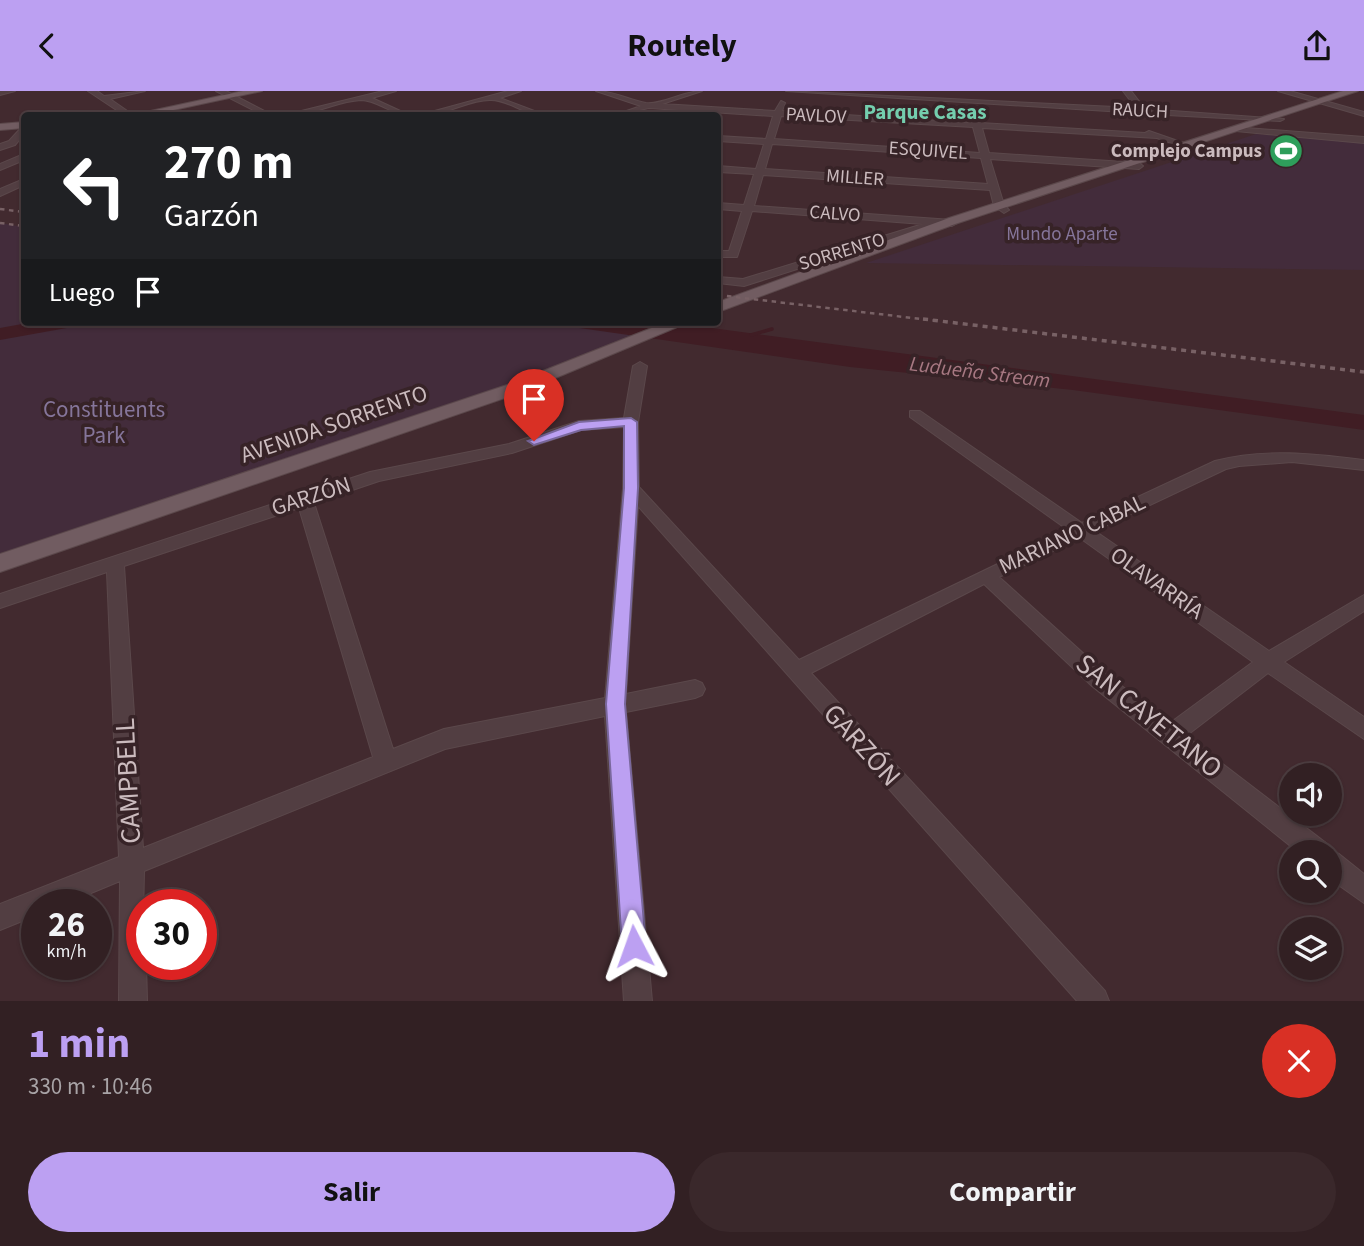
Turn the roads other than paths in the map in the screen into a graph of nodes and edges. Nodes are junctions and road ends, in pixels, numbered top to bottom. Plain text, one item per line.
1 (11, 91) edge
2 (92, 91) edge
3 (141, 91) edge
4 (220, 91) edge
5 (257, 91) edge
6 (347, 91) edge
7 (392, 91) edge
8 (475, 91) edge
9 (517, 91) edge
10 (600, 91) edge
11 (698, 91) edge
12 (784, 91) edge
13 (790, 91) edge
14 (907, 91) edge
15 (966, 91) edge
16 (1127, 91) edge
17 (1282, 91) edge
18 (1358, 91) edge
19 (0, 93) edge
20 (1032, 95) dead end
21 (231, 97) junction
22 (493, 97) junction
23 (891, 97) junction
24 (104, 98) junction
25 (363, 98) junction
26 (969, 101) junction
27 (1322, 103) junction
28 (867, 105) dead end
29 (649, 106) junction
30 (1068, 107) junction
31 (855, 109) dead end
32 (1143, 111) junction
33 (125, 112) edge
34 (153, 112) edge
35 (262, 112) edge
36 (302, 112) edge
37 (398, 112) edge
38 (436, 112) edge
39 (533, 112) edge
40 (629, 112) edge
41 (779, 114) junction
42 (1364, 114) edge
43 (831, 117) junction
44 (1276, 118) junction
45 (1108, 120) dead end
46 (1121, 124) dead end
47 (977, 125) junction
48 (0, 127) edge
49 (21, 127) edge
50 (807, 127) dead end
51 (1240, 130) junction
52 (21, 131) edge
53 (795, 131) dead end
54 (1160, 136) junction
55 (721, 138) edge
56 (1364, 140) edge
57 (769, 141) junction
58 (1190, 146) junction
59 (0, 148) edge
60 (983, 154) junction
61 (21, 158) edge
62 (1135, 164) junction
63 (0, 167) edge
64 (721, 169) edge
65 (759, 172) junction
66 (21, 183) edge
67 (993, 187) junction
68 (0, 193) edge
69 (21, 196) edge
70 (721, 205) edge
71 (750, 208) junction
72 (1002, 208) junction
73 (946, 222) junction
74 (721, 254) edge
75 (721, 280) edge
76 (721, 306) edge
77 (671, 326) edge
78 (640, 366) dead end
79 (915, 414) dead end
80 (631, 422) junction
81 (1364, 465) edge
82 (631, 488) junction
83 (304, 498) junction
84 (1083, 530) junction
85 (115, 562) junction
86 (0, 563) edge
87 (986, 575) junction
88 (0, 601) edge
89 (1364, 602) edge
90 (1268, 662) junction
91 (796, 671) junction
92 (695, 689) dead end
93 (615, 704) junction
94 (1364, 729) edge
95 (1171, 735) junction
96 (386, 764) junction
97 (1302, 840) edge
98 (132, 862) junction
99 (1342, 873) edge
100 (1364, 890) edge
101 (0, 917) edge
102 (133, 1001) edge
103 (638, 1001) edge
104 (1095, 1001) edge

1 - 19 street
2 - 24 street
3 - 24 street
4 - 21 street
5 - 21 main road
6 - 25 street
7 - 25 street
8 - 22 street
9 - 22 street
10 - 29 street, PAVLOV
11 - 29 street
12 - 41 street
13 - 23 street, RAUCH
14 - 23 street
15 - 26 street
16 - 32 street
17 - 27 street
18 - 27 main road
20 - 30 street
21 - 34 main road
21 - 35 street
22 - 38 street
22 - 39 street
23 - 26 street, RAUCH
23 - 28 street
24 - 33 street
25 - 36 street
25 - 37 street
26 - 30 street, RAUCH
26 - 47 street
27 - 42 street
27 - 44 main road
29 - 40 street
29 - 41 street, PAVLOV
30 - 32 street, RAUCH
30 - 45 street
31 - 43 street
32 - 44 street, RAUCH
32 - 54 street
41 - 43 street, PAVLOV
41 - 57 street
43 - 47 street, PAVLOV
43 - 50 street
44 - 51 main road
46 - 54 street
47 - 54 street, PAVLOV
47 - 60 street
48 - 49 main road
51 - 56 street
51 - 58 main road
52 - 59 street
53 - 57 street
54 - 58 street
55 - 57 street, ESQUIVEL
57 - 60 street, ESQUIVEL
57 - 65 street
58 - 62 main road
60 - 62 street, ESQUIVEL
60 - 67 street
61 - 63 street
62 - 72 main road
64 - 65 street, MILLER
65 - 67 street, MILLER
65 - 71 street
66 - 68 street
67 - 72 street
68 - 69 street
70 - 71 street, CALVO
71 - 73 street, CALVO
71 - 74 street
72 - 73 main road
73 - 75 street, SORRENTO
73 - 76 main road
77 - 86 main road, AVENIDA SORRENTO
78 - 80 street
79 - 84 street, OLAVARRÍA
80 - 82 street
80 - 83 street, GARZÓN
81 - 84 street, MARIANO CABAL
82 - 91 street, GARZÓN
82 - 93 street
83 - 85 street, GARZÓN
83 - 96 street
84 - 87 street, MARIANO CABAL
84 - 90 street, OLAVARRÍA
85 - 88 street, GARZÓN
85 - 98 street, CAMPBELL
87 - 91 street, MARIANO CABAL
87 - 95 street, SAN CAYETANO
89 - 90 street
90 - 94 street, OLAVARRÍA
90 - 95 street
91 - 104 street, GARZÓN
92 - 93 street
93 - 96 street
93 - 103 street
95 - 97 street, SAN CAYETANO
96 - 98 street
98 - 101 street
98 - 102 street, CAMPBELL
99 - 100 street

